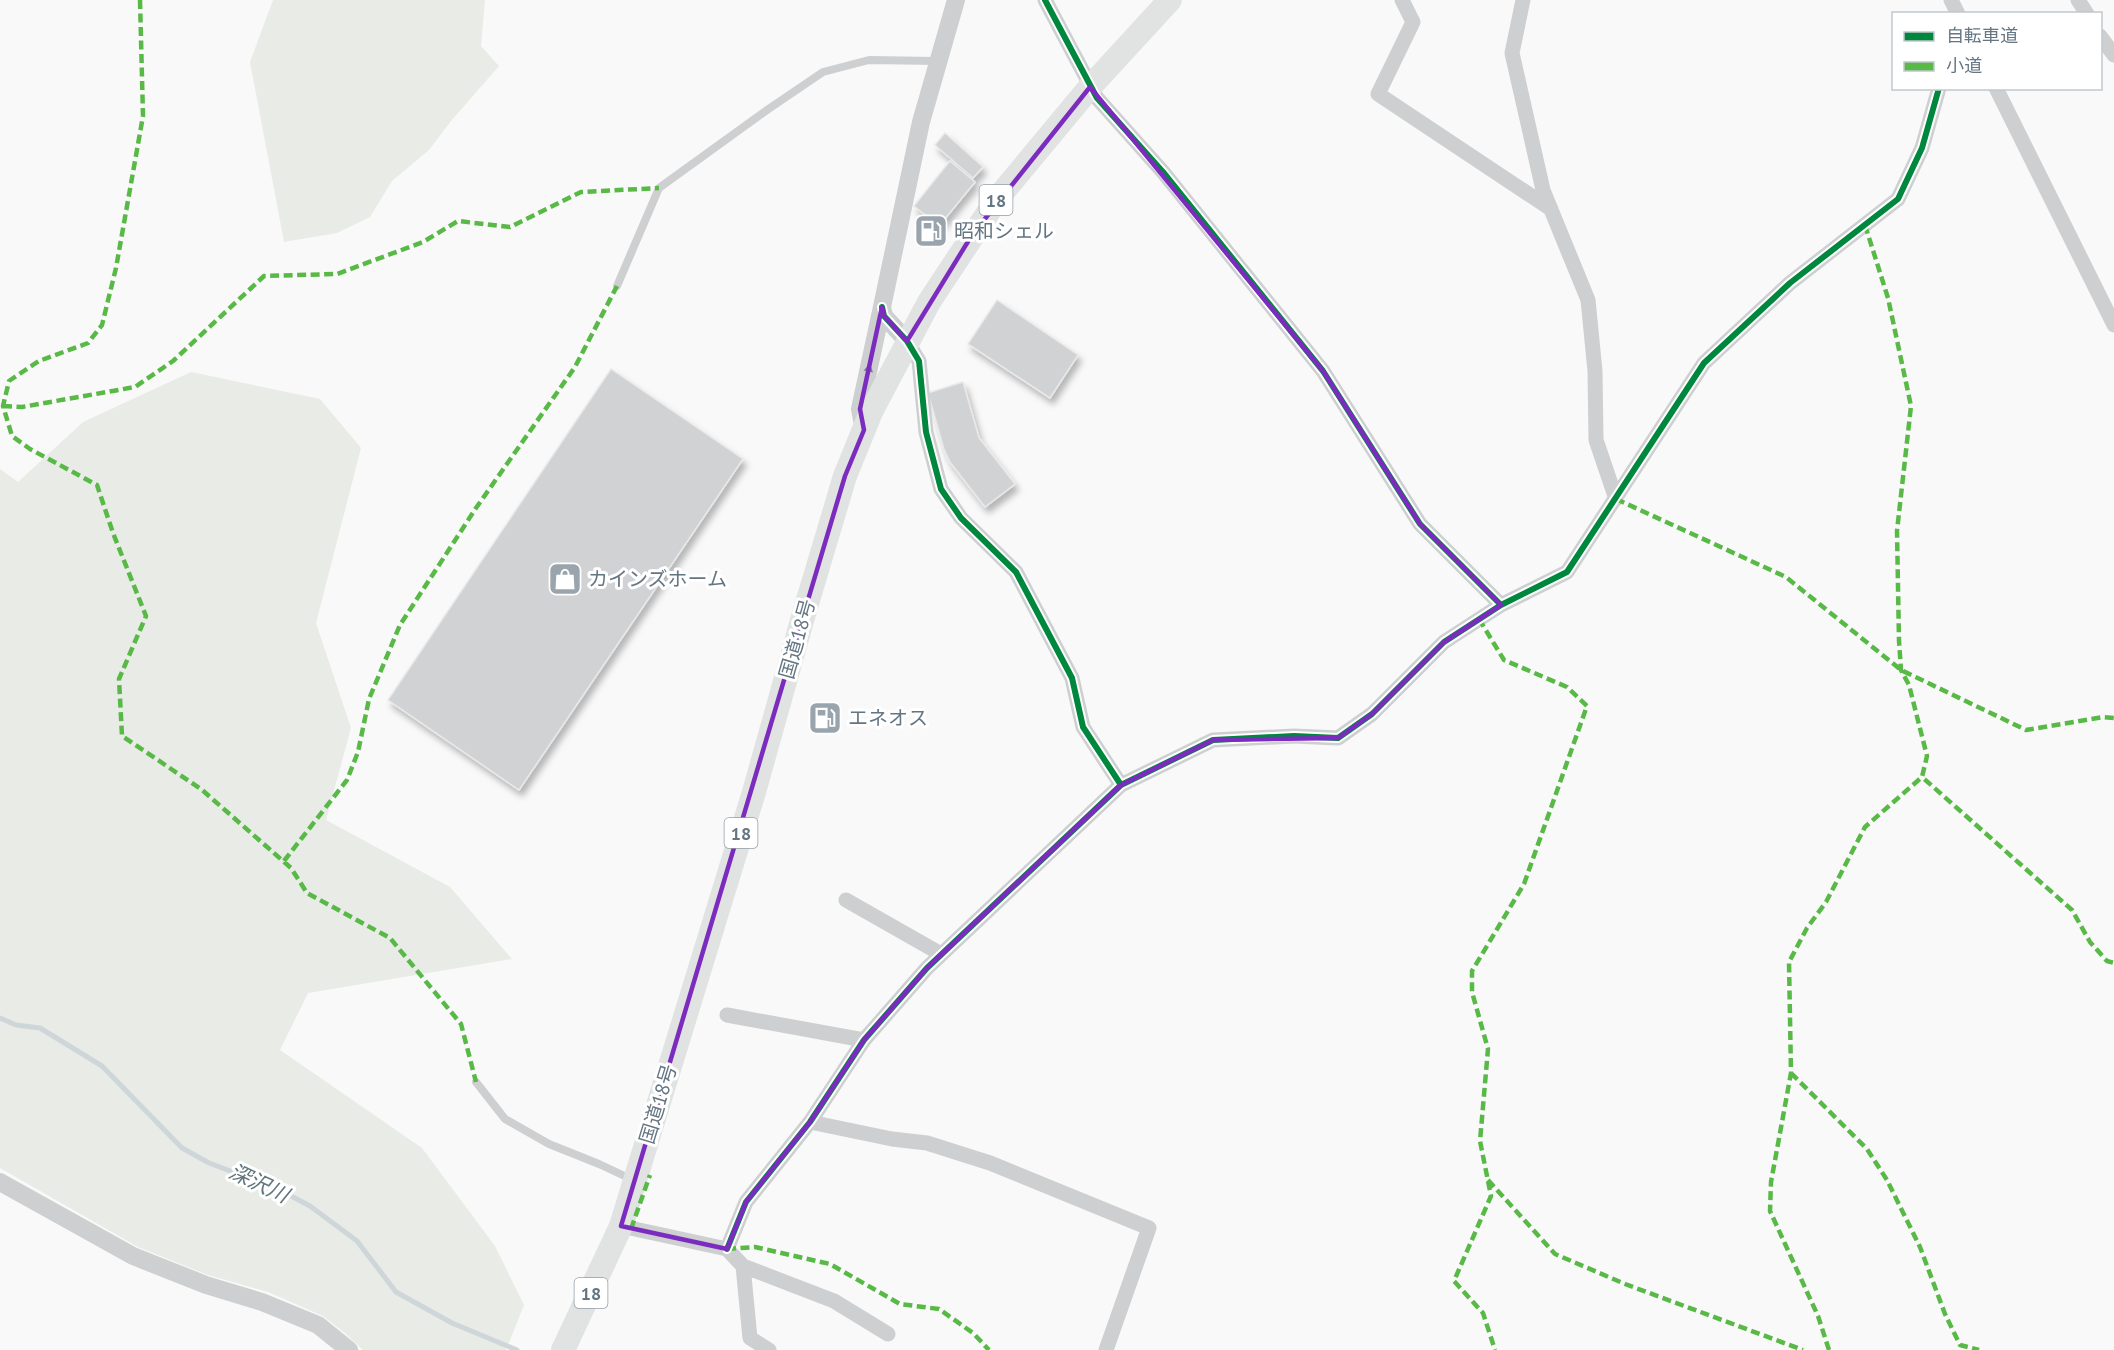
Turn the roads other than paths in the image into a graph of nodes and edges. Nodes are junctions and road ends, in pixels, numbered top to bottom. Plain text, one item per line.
1 (956, 0) edge
2 (1045, 0) edge
3 (1170, 0) edge
4 (1402, 0) edge
5 (1523, 0) edge
6 (2102, 39) edge
7 (2114, 55) edge
8 (938, 61) junction
9 (1090, 87) junction
10 (1938, 90) edge
11 (1997, 90) edge
12 (1551, 209) junction
13 (617, 286) dead end
14 (882, 307) junction
15 (2114, 325) edge
16 (907, 341) junction
17 (864, 430) junction
18 (1616, 499) junction
19 (1501, 605) junction
20 (1121, 785) junction
21 (846, 900) dead end
22 (941, 954) junction
23 (727, 1015) dead end
24 (864, 1040) junction
25 (476, 1082) dead end
26 (810, 1122) junction
27 (635, 1181) junction
28 (6, 1186) edge
29 (619, 1231) junction
30 (727, 1249) junction
31 (743, 1266) junction
32 (888, 1334) dead end
33 (349, 1350) edge
34 (563, 1350) edge
35 (769, 1350) edge
36 (1106, 1350) edge

1 - 8 street
2 - 9 street
3 - 9 highway, 国道18号 / 18
4 - 12 street
5 - 12 street
6 - 7 street
8 - 13 lane
8 - 14 street
9 - 16 highway, 国道18号 / 18
9 - 19 street
10 - 18 street
11 - 15 street
12 - 18 street
14 - 16 street
17 -> 14 street
16 - 17 highway, 国道18号 / 18
16 - 20 street
17 - 27 highway, 国道18号 / 18
18 - 19 street
19 - 20 street
20 - 22 street
21 - 22 street
22 - 24 street
23 - 24 street
24 - 26 street
25 - 27 lane
26 - 30 street
26 - 36 street
27 - 29 highway, 国道18号 / 18
28 - 33 street
29 - 30 street
29 - 34 highway, 国道18号 / 18
30 - 31 street
31 - 32 street
31 - 35 street

